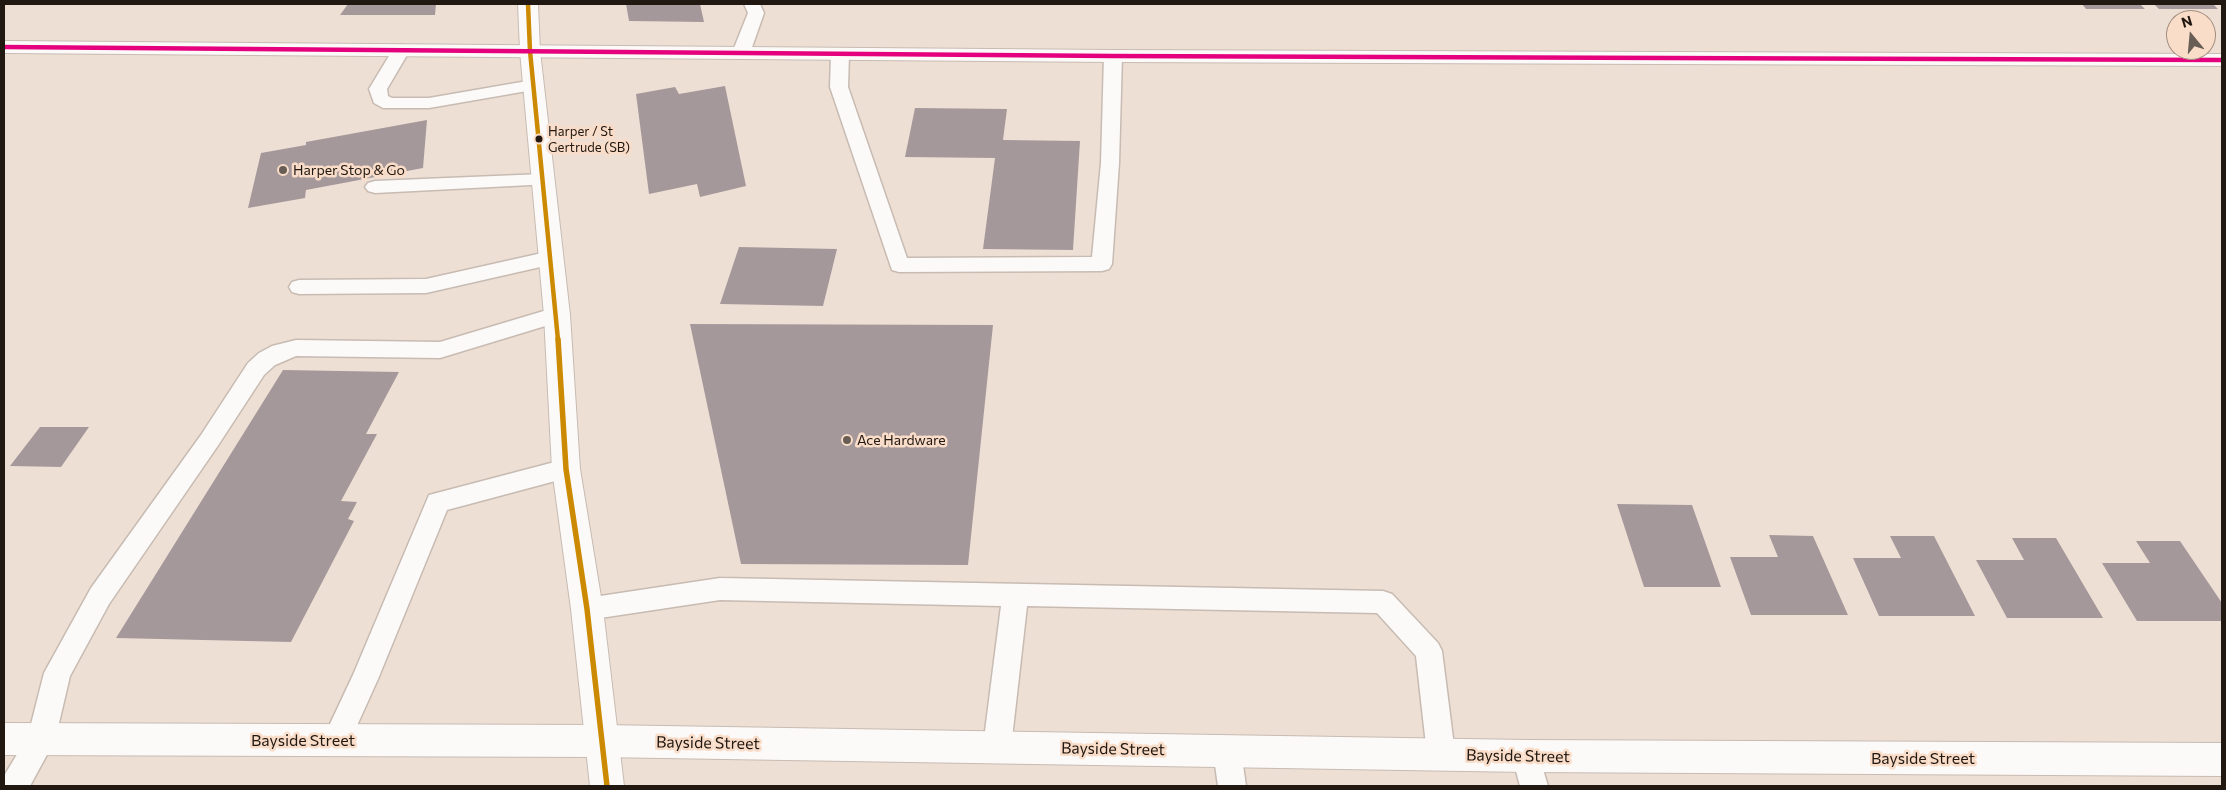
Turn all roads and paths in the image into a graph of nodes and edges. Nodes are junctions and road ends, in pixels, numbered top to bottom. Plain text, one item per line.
1 (528, 4) edge
2 (752, 4) edge
3 (4, 47) edge
4 (401, 50) junction
5 (530, 51) junction
6 (741, 53) junction
7 (840, 54) junction
8 (1113, 56) junction
9 (2222, 60) edge
10 (533, 85) junction
11 (543, 180) junction
12 (375, 187) dead end
13 (551, 258) junction
14 (299, 287) dead end
15 (557, 315) junction
16 (566, 469) junction
17 (1016, 595) junction
18 (587, 608) junction
19 (4, 739) edge
20 (41, 740) junction
21 (336, 741) junction
22 (601, 741) junction
23 (997, 747) junction
24 (1227, 751) junction
25 (1441, 754) junction
26 (2222, 760) edge
27 (1530, 771) edge
28 (14, 786) edge
29 (607, 786) edge
30 (1232, 786) edge

1 - 5 street
2 - 6 lane
3 - 4 street
4 - 5 street
4 - 10 lane
5 - 6 street
5 - 10 street
6 - 7 street
7 - 8 street
7 - 8 lane
8 - 9 street
10 - 11 street
11 - 12 lane
11 - 13 street
13 - 14 lane
13 - 15 street
15 - 16 street
15 - 20 lane
16 - 18 street
16 - 21 lane
17 - 18 lane
17 - 23 lane
17 - 25 lane
18 - 22 street
19 - 20 street, Bayside Street
20 - 21 street, Bayside Street
20 - 28 lane
21 - 22 street, Bayside Street
22 - 23 street, Bayside Street
22 - 29 street
23 - 24 street, Bayside Street
24 - 25 street, Bayside Street
24 - 30 lane
25 - 27 street, Bayside Street
26 - 27 street, Bayside Street

